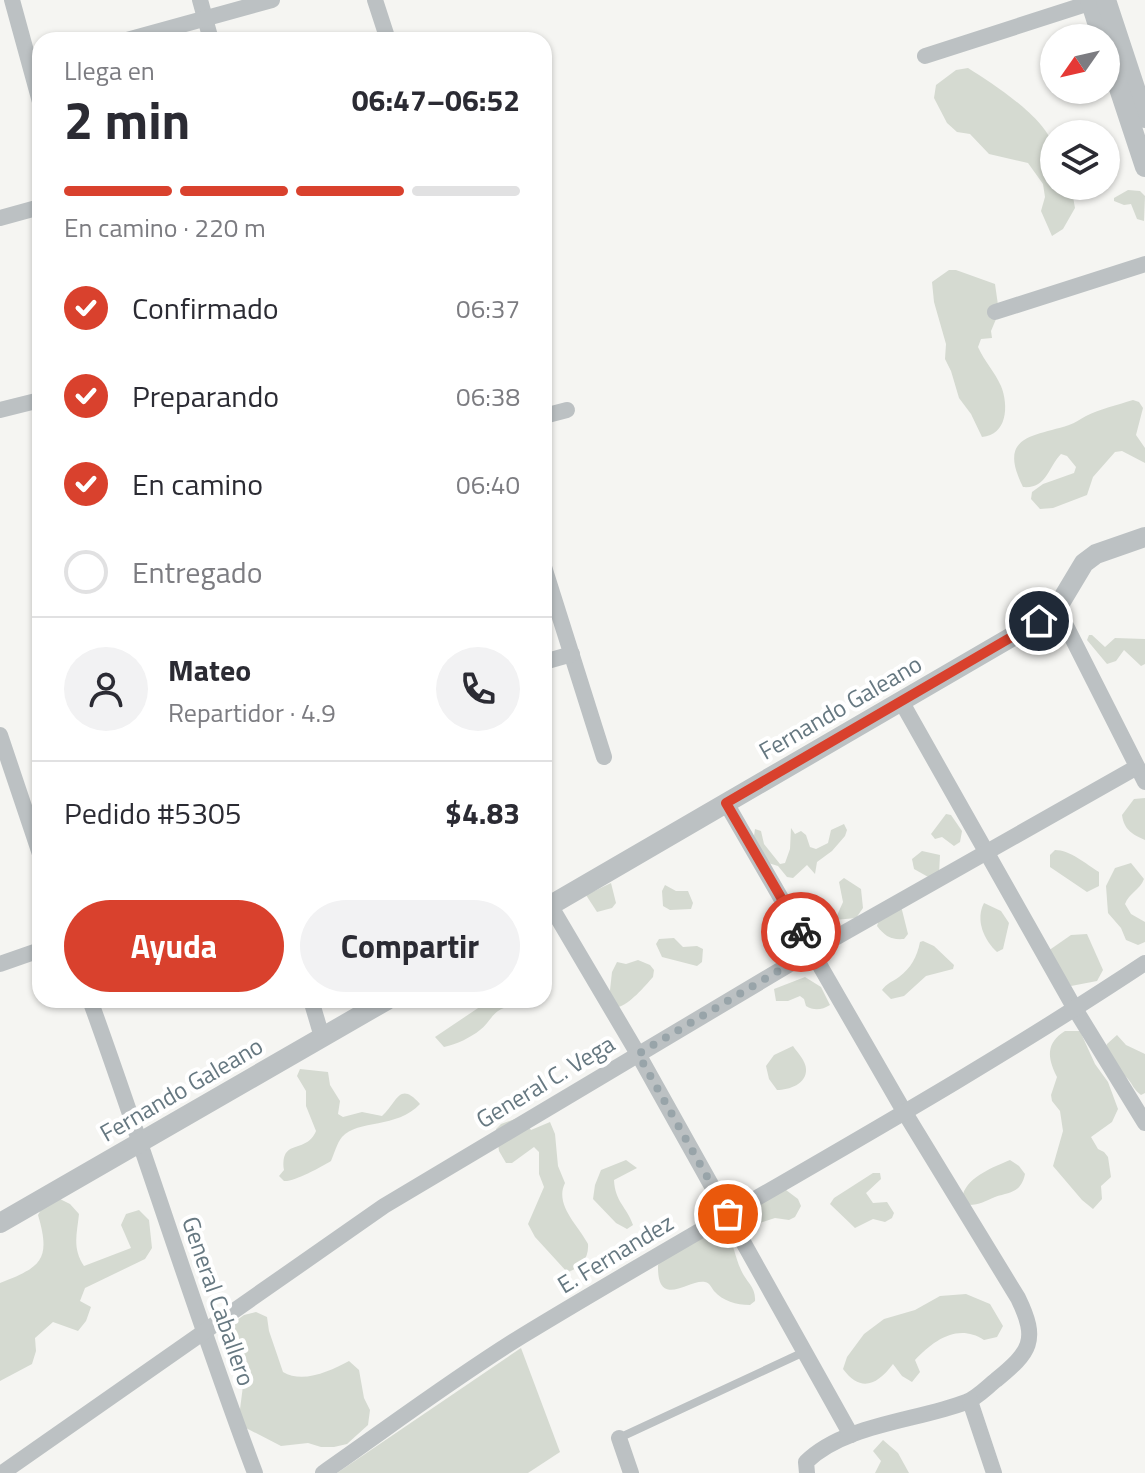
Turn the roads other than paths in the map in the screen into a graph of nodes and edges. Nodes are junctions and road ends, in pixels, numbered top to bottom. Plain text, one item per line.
1 (12, 0) edge
2 (200, 0) edge
3 (272, 0) edge
4 (375, 0) edge
5 (1097, 1) edge
6 (205, 17) junction
7 (1100, 24) edge
8 (154, 32) edge
9 (209, 32) edge
10 (385, 32) edge
11 (32, 56) edge
12 (925, 56) dead end
13 (1120, 91) edge
14 (1145, 118) edge
15 (1145, 167) edge
16 (32, 209) edge
17 (0, 218) edge
18 (1145, 264) edge
19 (995, 312) dead end
20 (32, 402) edge
21 (0, 410) edge
22 (567, 410) dead end
23 (552, 414) edge
24 (1145, 537) edge
25 (552, 592) edge
26 (1057, 608) junction
27 (572, 654) junction
28 (552, 660) edge
29 (901, 701) junction
30 (0, 735) edge
31 (604, 757) dead end
32 (1137, 767) junction
33 (7, 780) edge
34 (1145, 782) edge
35 (726, 803) junction
36 (32, 836) edge
37 (986, 851) junction
38 (552, 904) edge
39 (552, 915) edge
40 (812, 951) junction
41 (32, 953) edge
42 (1145, 963) edge
43 (0, 964) edge
44 (93, 1008) edge
45 (313, 1008) edge
46 (373, 1008) edge
47 (1075, 1009) junction
48 (322, 1037) junction
49 (638, 1054) junction
50 (905, 1113) junction
51 (1145, 1123) edge
52 (142, 1143) junction
53 (728, 1214) junction
54 (0, 1223) edge
55 (203, 1333) junction
56 (804, 1352) junction
57 (970, 1401) junction
58 (851, 1435) junction
59 (619, 1438) joint
60 (2, 1473) edge
61 (255, 1473) edge
62 (323, 1473) edge
63 (631, 1473) edge
64 (807, 1473) edge
65 (994, 1473) edge

1 - 11 street
2 - 6 street
3 - 6 street
4 - 10 street
5 - 7 street
5 - 12 street
5 - 14 street
6 - 8 street
6 - 9 street
13 - 15 street
16 - 17 street
18 - 19 street
20 - 21 street
22 - 23 street
24 - 26 street, Fernando Galeano
25 - 27 street
26 - 29 street, Fernando Galeano
26 - 32 street
27 - 28 street
27 - 31 street
29 - 35 street, Fernando Galeano
29 - 37 street
30 - 33 street
32 - 34 street
32 - 37 street, General C. Vega
33 - 36 street
35 - 38 street, Fernando Galeano
35 - 40 street
37 - 40 street, General C. Vega
37 - 47 street
39 - 49 street
40 - 49 street, General C. Vega
40 - 50 street
41 - 43 street
42 - 47 street, E. Fernandez
44 - 52 street, General Caballero
45 - 48 street
46 - 48 street, Fernando Galeano
47 - 50 street, E. Fernandez
47 - 51 street
48 - 52 street, Fernando Galeano
49 - 53 street
49 - 55 street, General C. Vega
50 - 53 street, E. Fernandez
50 - 57 street
52 - 54 street, Fernando Galeano
52 - 55 street, General Caballero
53 - 56 street
53 - 62 street, E. Fernandez
55 - 60 street, General C. Vega
55 - 61 street, General Caballero
56 - 58 street
56 - 59 lane
57 - 58 street
57 - 65 street
58 - 64 street
59 - 63 street

